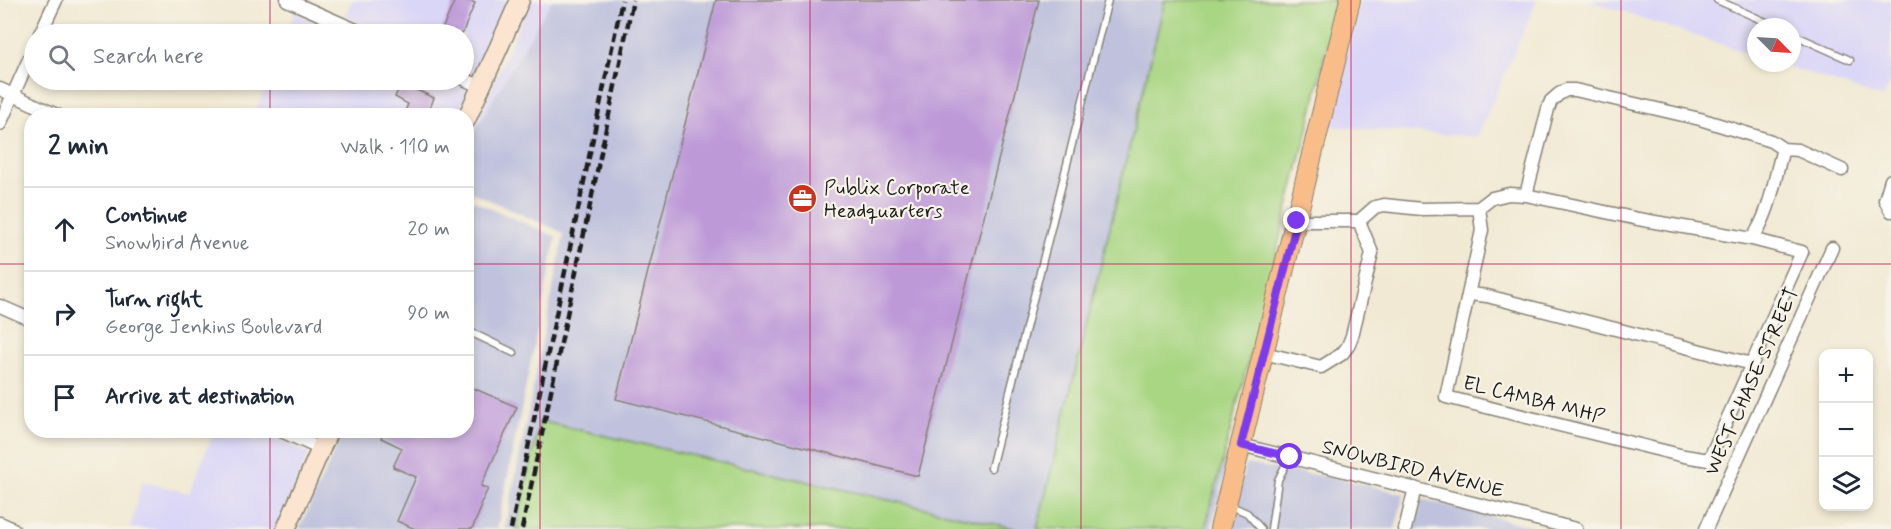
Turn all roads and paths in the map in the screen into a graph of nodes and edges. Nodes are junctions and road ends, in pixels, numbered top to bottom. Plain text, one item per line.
1 (56, 0) edge
2 (287, 0) edge
3 (520, 0) edge
4 (1108, 0) edge
5 (1350, 0) edge
6 (1717, 0) edge
7 (1757, 18) edge
8 (45, 24) edge
9 (341, 24) edge
10 (1801, 38) edge
11 (1850, 60) dead end
12 (24, 70) edge
13 (474, 84) edge
14 (481, 87) junction
15 (0, 89) edge
16 (13, 95) junction
17 (41, 108) edge
18 (471, 108) edge
19 (0, 124) edge
20 (1783, 149) junction
21 (1842, 170) dead end
22 (1891, 180) edge
23 (1526, 195) junction
24 (1479, 208) junction
25 (1891, 210) edge
26 (1297, 221) junction
27 (1359, 221) junction
28 (1752, 239) junction
29 (1832, 248) dead end
30 (1470, 294) junction
31 (0, 306) edge
32 (24, 316) edge
33 (474, 334) edge
34 (514, 352) dead end
35 (1264, 352) junction
36 (1752, 364) junction
37 (1727, 418) joint
38 (297, 438) edge
39 (326, 438) edge
40 (1241, 445) junction
41 (321, 449) junction
42 (1290, 457) junction
43 (991, 468) dead end
44 (1415, 488) junction
45 (1227, 504) junction
46 (0, 523) edge
47 (13, 529) edge
48 (286, 529) edge
49 (1220, 529) edge
50 (1261, 529) edge
51 (1271, 529) edge
52 (1405, 529) edge
53 (1576, 529) edge
54 (1706, 529) edge

1 - 8 street
2 - 9 street
3 - 14 main road
4 - 43 lane
5 - 26 main road
6 - 7 lane
10 - 11 lane
12 - 16 street
13 - 14 street
14 - 18 main road
15 - 16 street
16 - 17 street
16 - 19 street
20 - 21 street
20 - 23 street
20 - 28 street
22 - 25 street
23 - 24 street
23 - 28 street
24 - 27 street
24 - 30 street
26 - 27 street
26 - 35 main road
27 - 35 street
28 - 36 street, WEST CHASE STREET
29 - 54 street, WEST CHASE STREET
30 - 36 street
30 - 37 street, EL CAMBA MHP
31 - 32 street
33 - 34 lane
35 - 40 main road
36 - 37 street, WEST CHASE STREET
38 - 41 street
39 - 41 main road
40 - 42 street, SNOWBIRD AVENUE
40 - 45 main road
41 - 48 main road
42 - 44 street, SNOWBIRD AVENUE
42 - 51 lane
44 - 52 street
44 - 53 street, SNOWBIRD AVENUE
45 - 49 main road
45 - 50 lane
46 - 47 street

